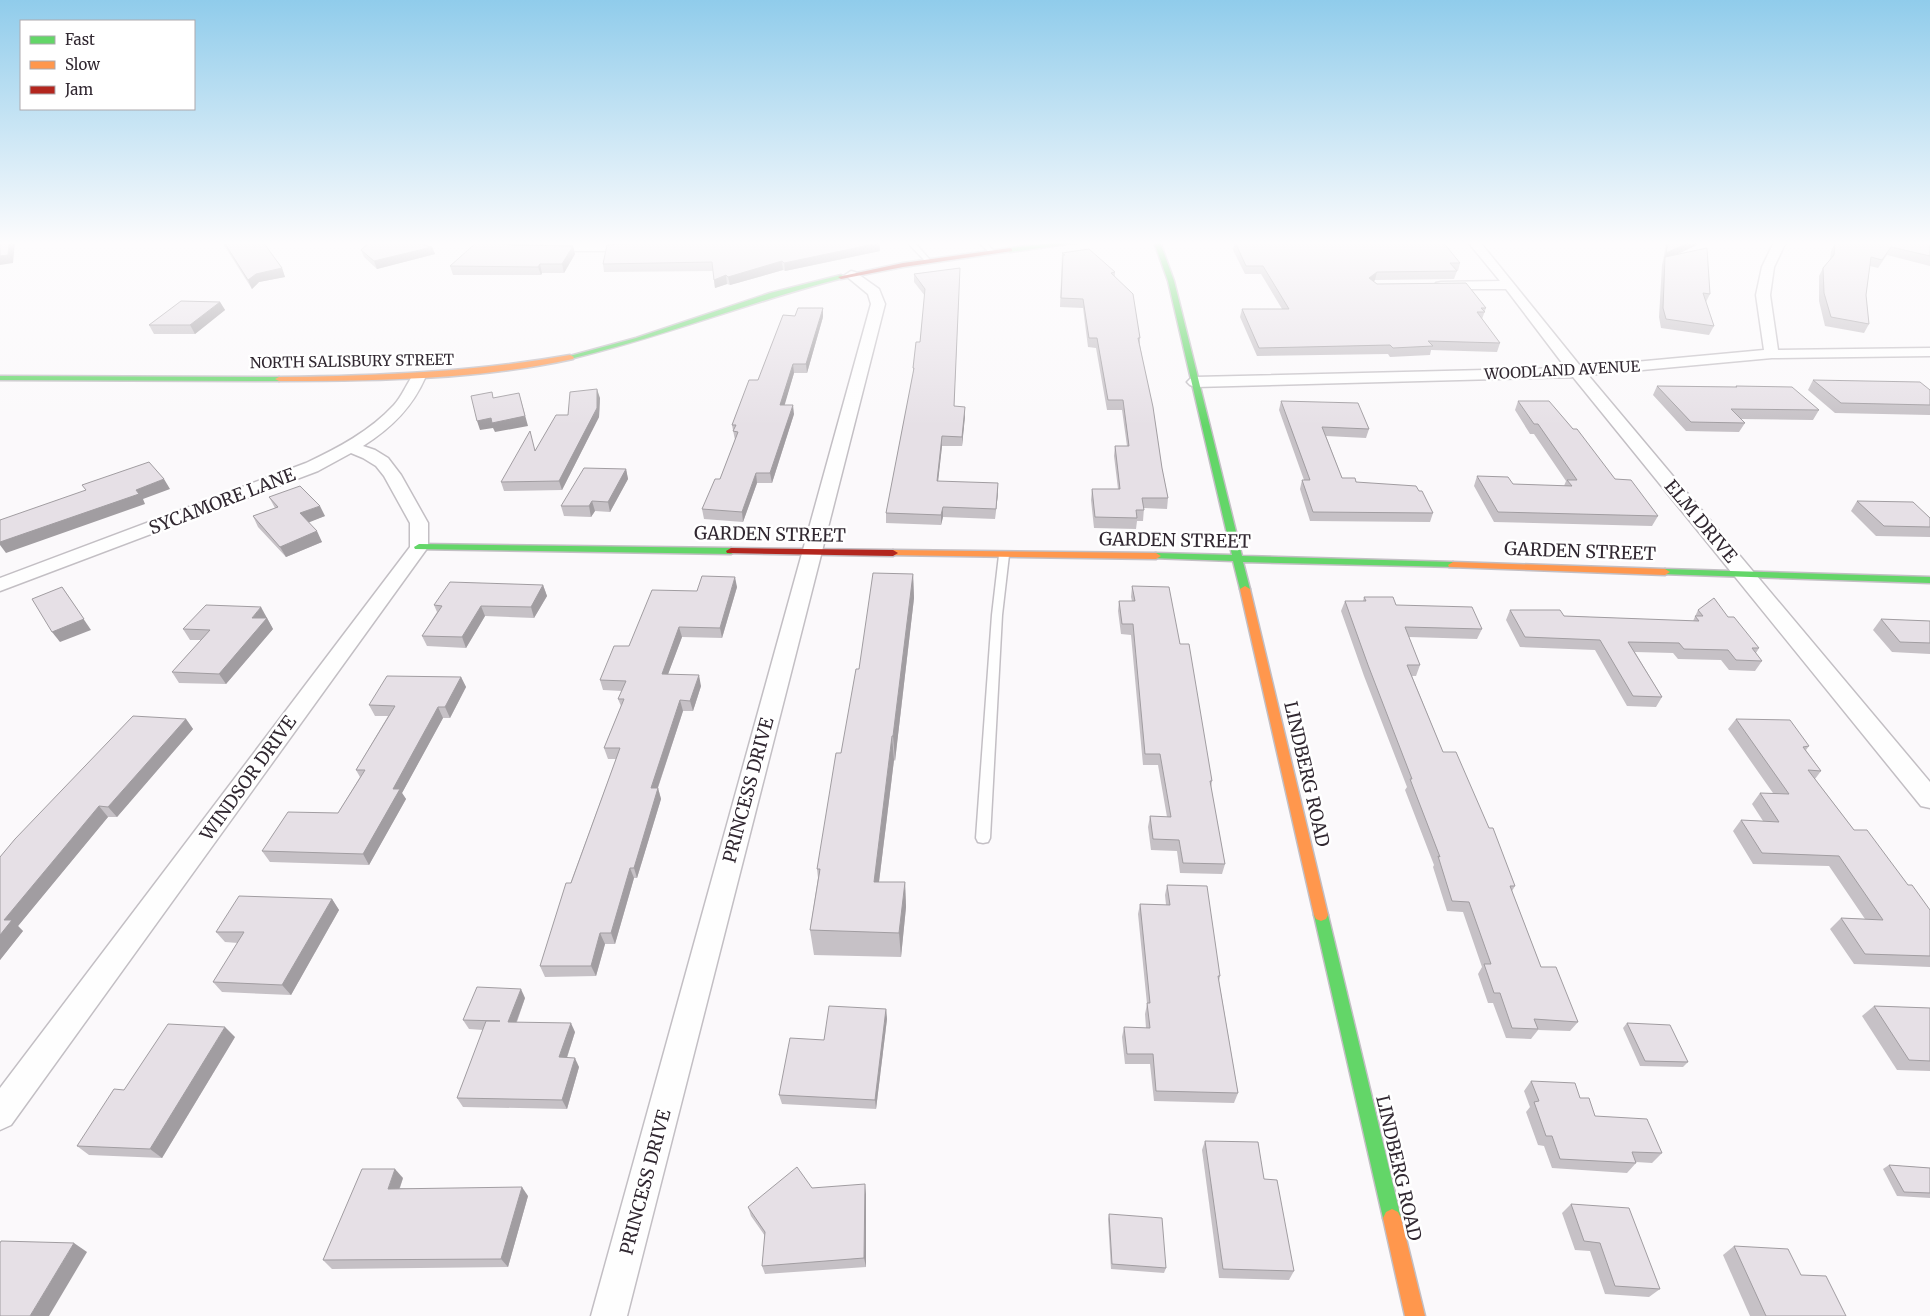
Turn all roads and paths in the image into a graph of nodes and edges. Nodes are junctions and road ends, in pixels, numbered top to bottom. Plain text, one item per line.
1 (744, 303) edge
2 (878, 303) edge
3 (1176, 303) edge
4 (1524, 303) edge
5 (1764, 303) edge
6 (1930, 352) edge
7 (1772, 354) junction
8 (1576, 372) junction
9 (0, 378) edge
10 (418, 378) junction
11 (1194, 382) junction
12 (351, 448) junction
13 (419, 547) junction
14 (811, 552) junction
15 (1004, 555) junction
16 (1238, 558) junction
17 (1746, 574) junction
18 (1930, 580) edge
19 (0, 585) edge
20 (1930, 799) edge
21 (983, 838) dead end
22 (0, 1114) edge
23 (609, 1316) edge
24 (1415, 1316) edge

1 - 10 street, NORTH SALISBURY STREET
2 - 14 street, PRINCESS DRIVE
3 - 11 street, LINDBERG ROAD
4 - 8 street, ELM DRIVE
5 - 7 street
6 - 7 street, WOODLAND AVENUE
7 - 8 street, WOODLAND AVENUE
8 - 11 street, WOODLAND AVENUE
8 - 17 street, ELM DRIVE
9 - 10 street, NORTH SALISBURY STREET
10 - 12 street, SYCAMORE LANE
11 - 16 street, LINDBERG ROAD
12 - 13 street
12 - 19 street, SYCAMORE LANE
13 - 14 street, GARDEN STREET
13 - 22 street, WINDSOR DRIVE
14 - 15 street, GARDEN STREET
14 - 23 street, PRINCESS DRIVE
15 - 16 street, GARDEN STREET
15 - 21 lane
16 - 17 street, GARDEN STREET
16 - 24 street, LINDBERG ROAD
17 - 18 street, GARDEN STREET
17 - 20 street, ELM DRIVE

